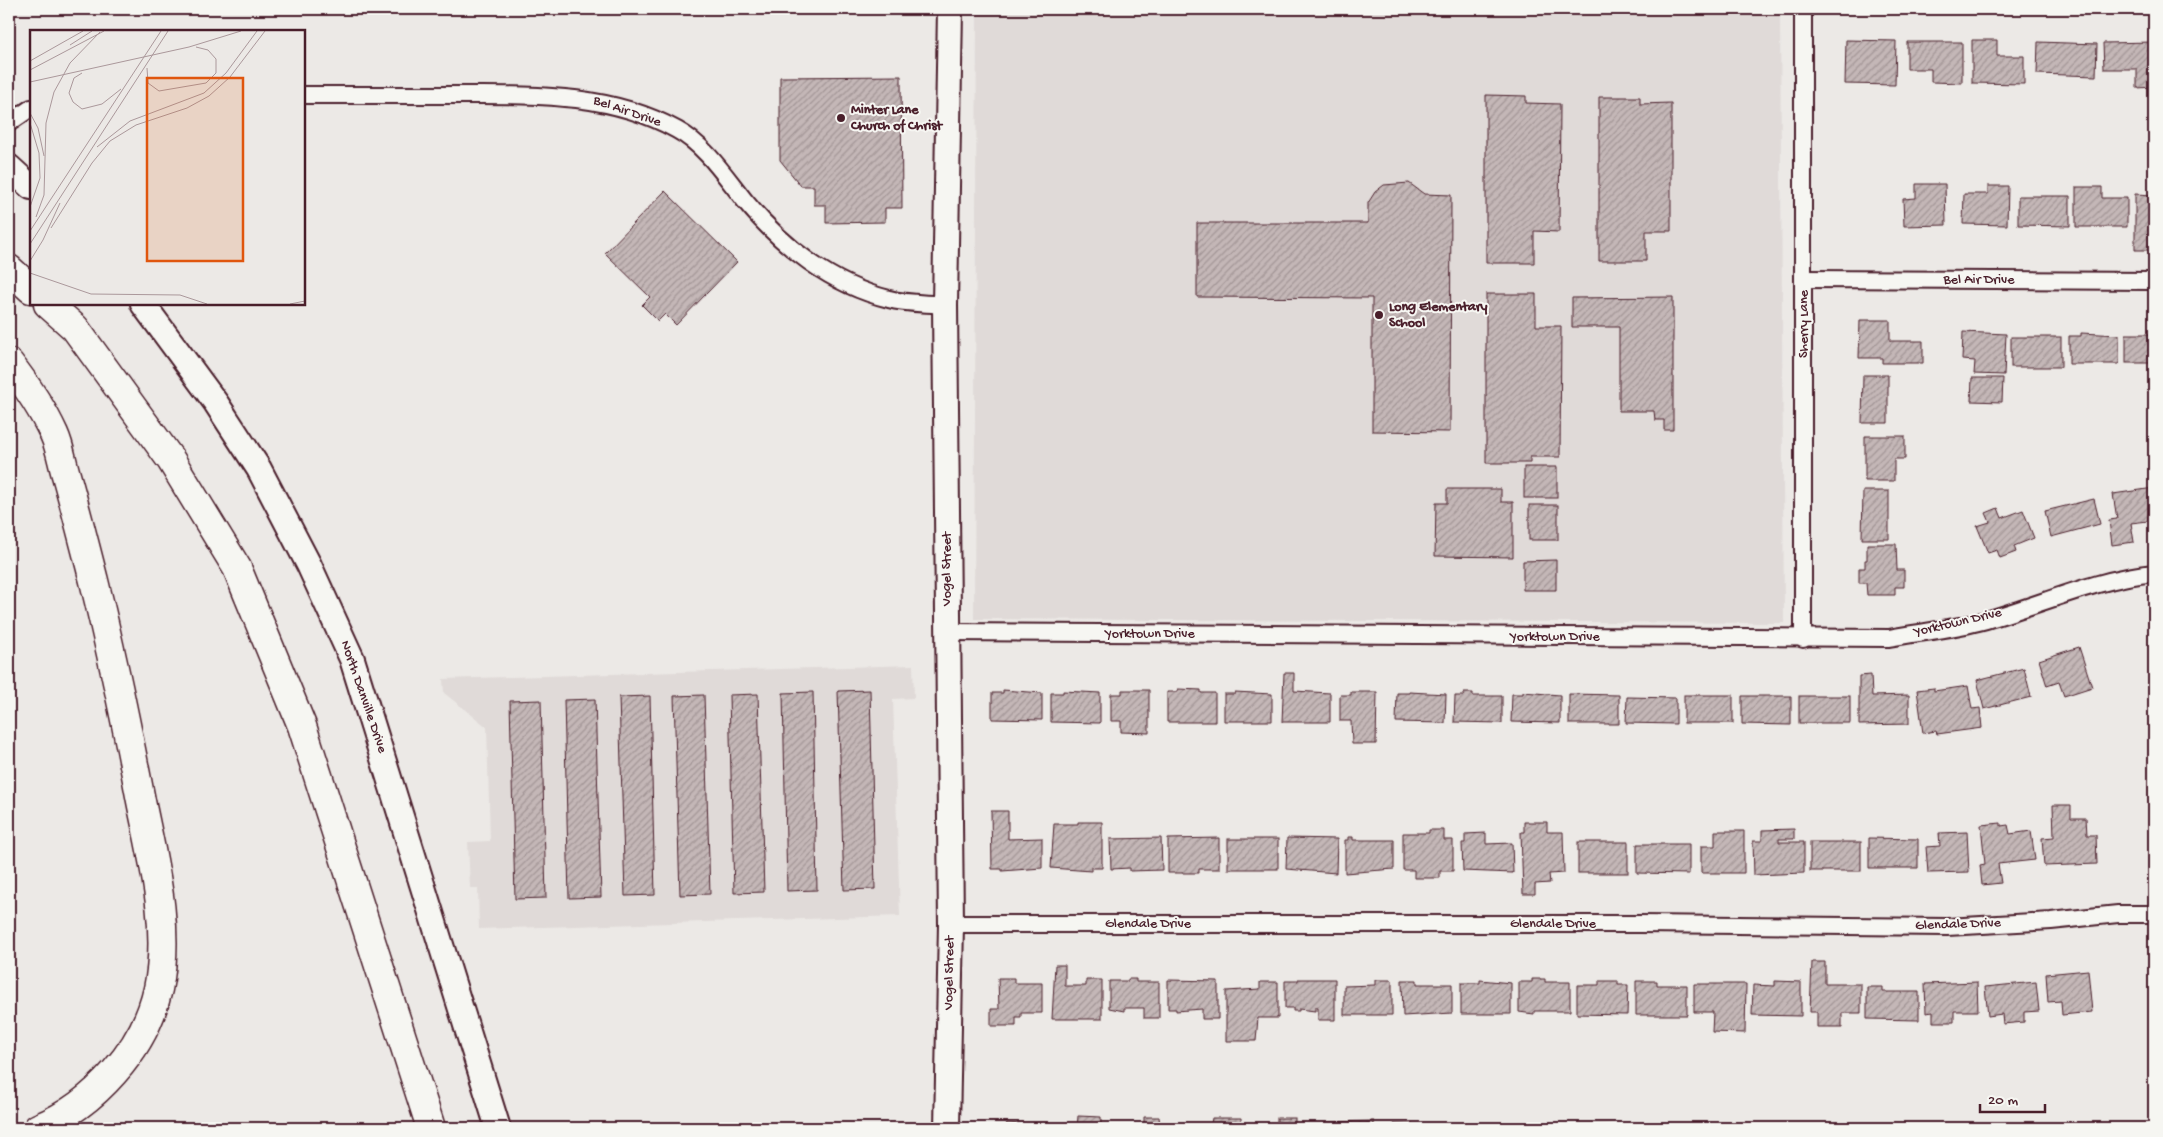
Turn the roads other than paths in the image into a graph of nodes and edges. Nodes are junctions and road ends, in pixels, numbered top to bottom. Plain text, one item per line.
1 (950, 9) edge
2 (1803, 9) edge
3 (305, 95) edge
4 (30, 109) edge
5 (9, 123) edge
6 (9, 167) edge
7 (30, 186) edge
8 (9, 269) edge
9 (1804, 279) junction
10 (2154, 281) edge
11 (30, 288) edge
12 (49, 305) edge
13 (144, 305) edge
14 (946, 305) junction
15 (9, 363) edge
16 (2154, 573) edge
17 (947, 632) junction
18 (1803, 639) junction
19 (2154, 914) edge
20 (950, 924) junction
21 (38, 1128) edge
22 (431, 1128) edge
23 (498, 1128) edge
24 (947, 1128) edge

1 - 14 street, Vogel Street
2 - 9 street, Sherry Lane
3 - 14 street, Bel Air Drive
4 - 5 street
6 - 7 street
8 - 11 highway
9 - 10 street, Bel Air Drive
9 - 18 street, Sherry Lane
12 - 22 highway
13 - 23 street, North Danville Drive
14 - 17 street, Vogel Street
15 - 21 highway
16 - 18 street, Yorktown Drive
17 - 18 street, Yorktown Drive
17 - 20 street, Vogel Street
19 - 20 street, Glendale Drive
20 - 24 street, Vogel Street

